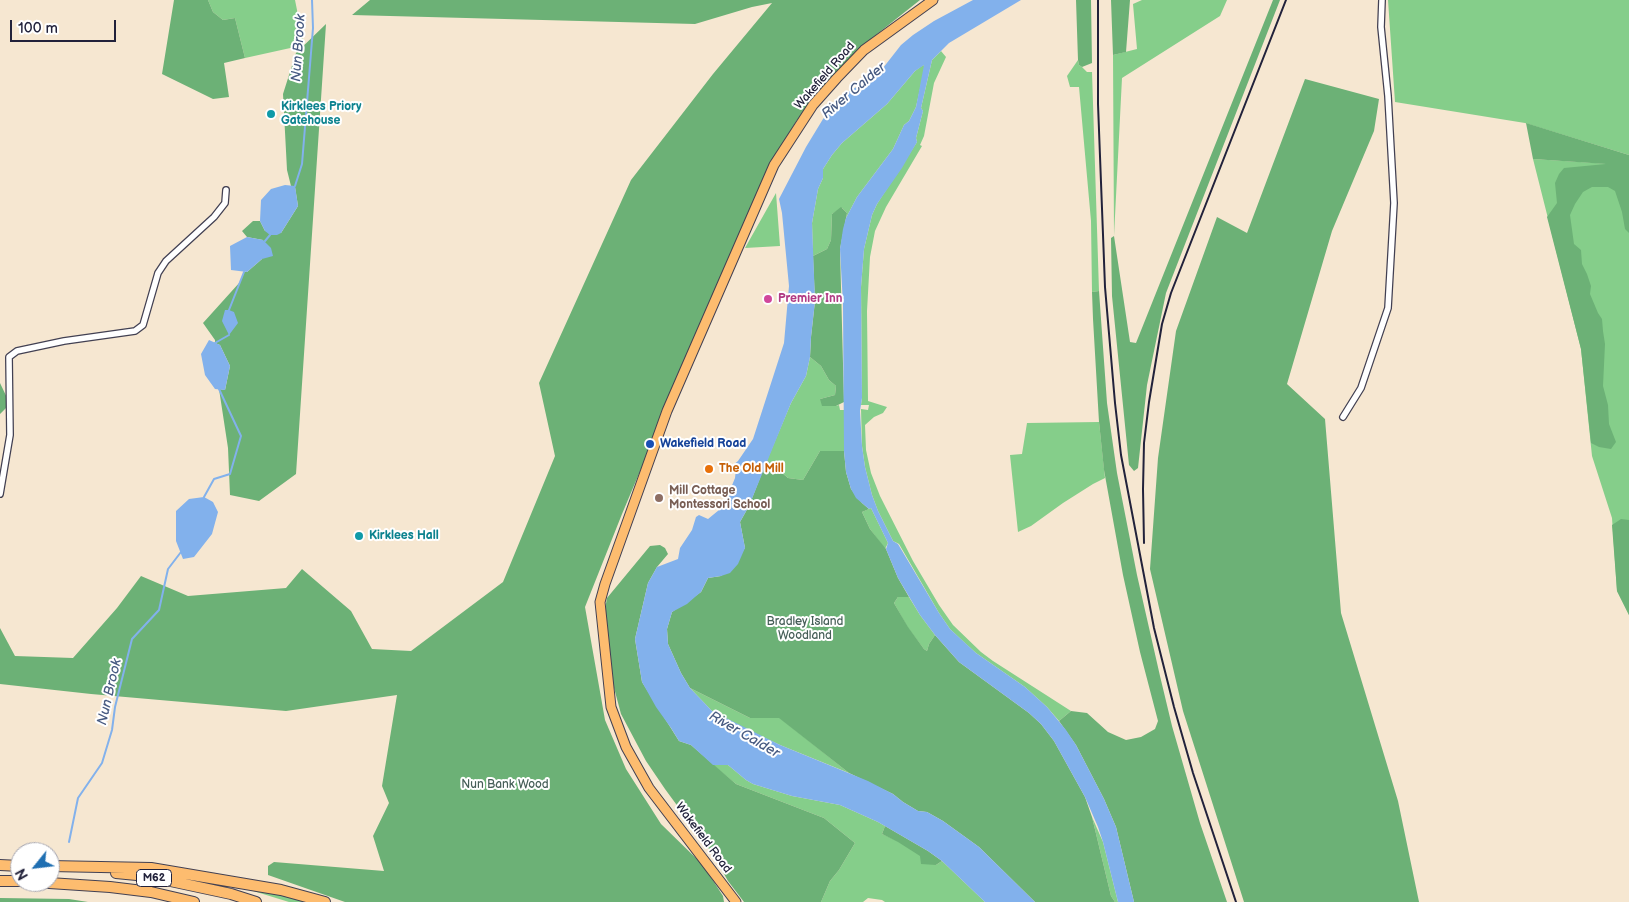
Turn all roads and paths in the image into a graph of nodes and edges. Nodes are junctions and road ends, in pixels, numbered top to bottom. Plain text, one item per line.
1 (933, 0) edge
2 (1382, 0) edge
3 (226, 190) dead end
4 (1343, 417) dead end
5 (0, 494) edge
6 (60, 867) edge
7 (60, 868) edge
8 (60, 884) edge
9 (194, 902) edge
10 (256, 902) edge
11 (325, 902) edge
12 (736, 902) edge

1 - 12 highway, Wakefield Road
2 - 4 street
3 - 5 street
6 - 11 highway
7 - 10 highway, M62
8 - 9 highway, M62

